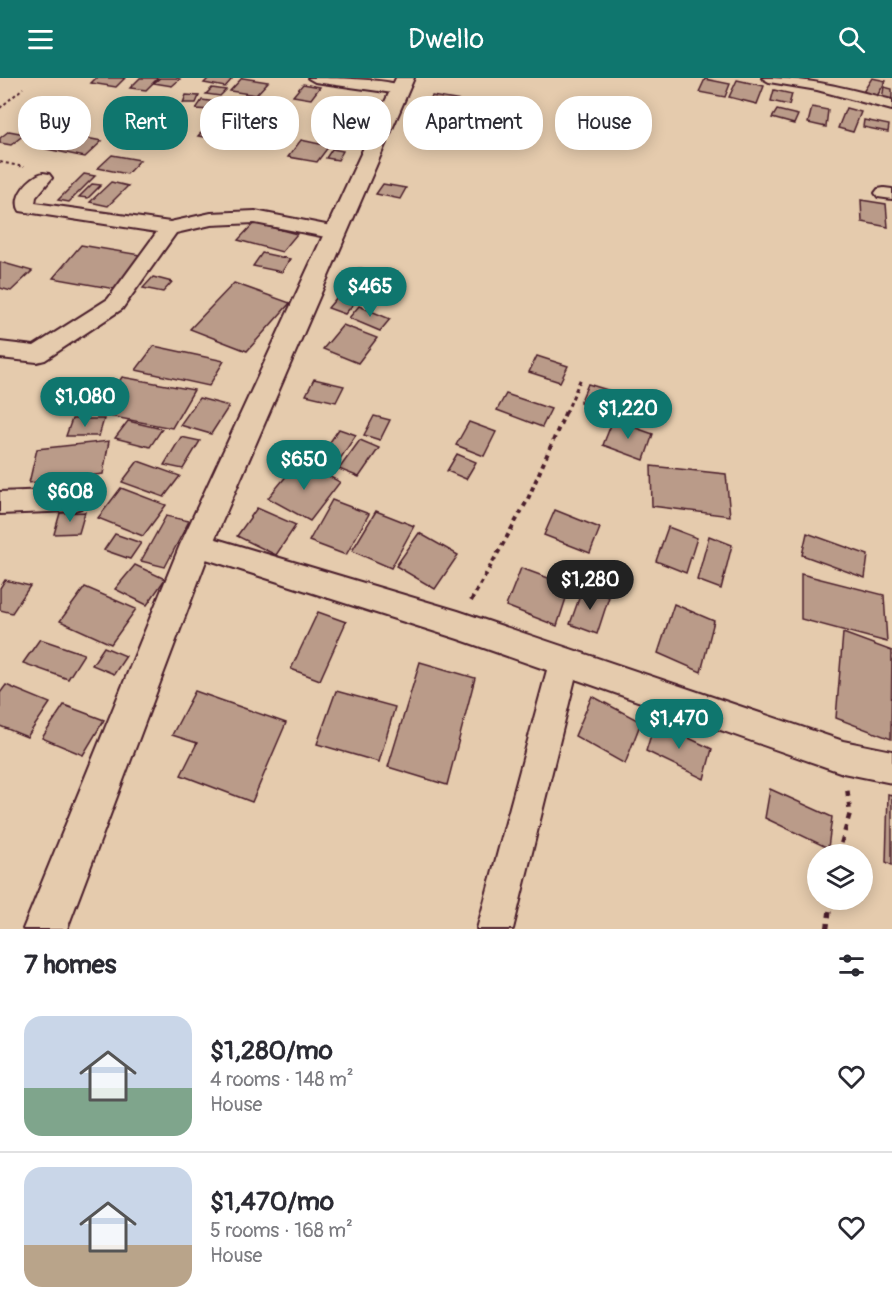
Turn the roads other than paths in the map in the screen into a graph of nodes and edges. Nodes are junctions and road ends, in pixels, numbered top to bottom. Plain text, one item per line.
1 (315, 78) edge
2 (769, 78) edge
3 (818, 82) edge
4 (402, 83) edge
5 (892, 105) edge
6 (43, 177) dead end
7 (170, 228) junction
8 (336, 233) junction
9 (0, 350) edge
10 (72, 500) dead end
11 (0, 503) edge
12 (196, 545) junction
13 (564, 663) junction
14 (892, 767) edge
15 (45, 929) edge
16 (495, 929) edge

1 - 4 street
2 - 3 street
3 - 5 street
4 - 8 street
6 - 7 street
7 - 8 street
7 - 9 street
8 - 12 street
10 - 11 street
12 - 13 street
12 - 15 street
13 - 14 street
13 - 16 street

